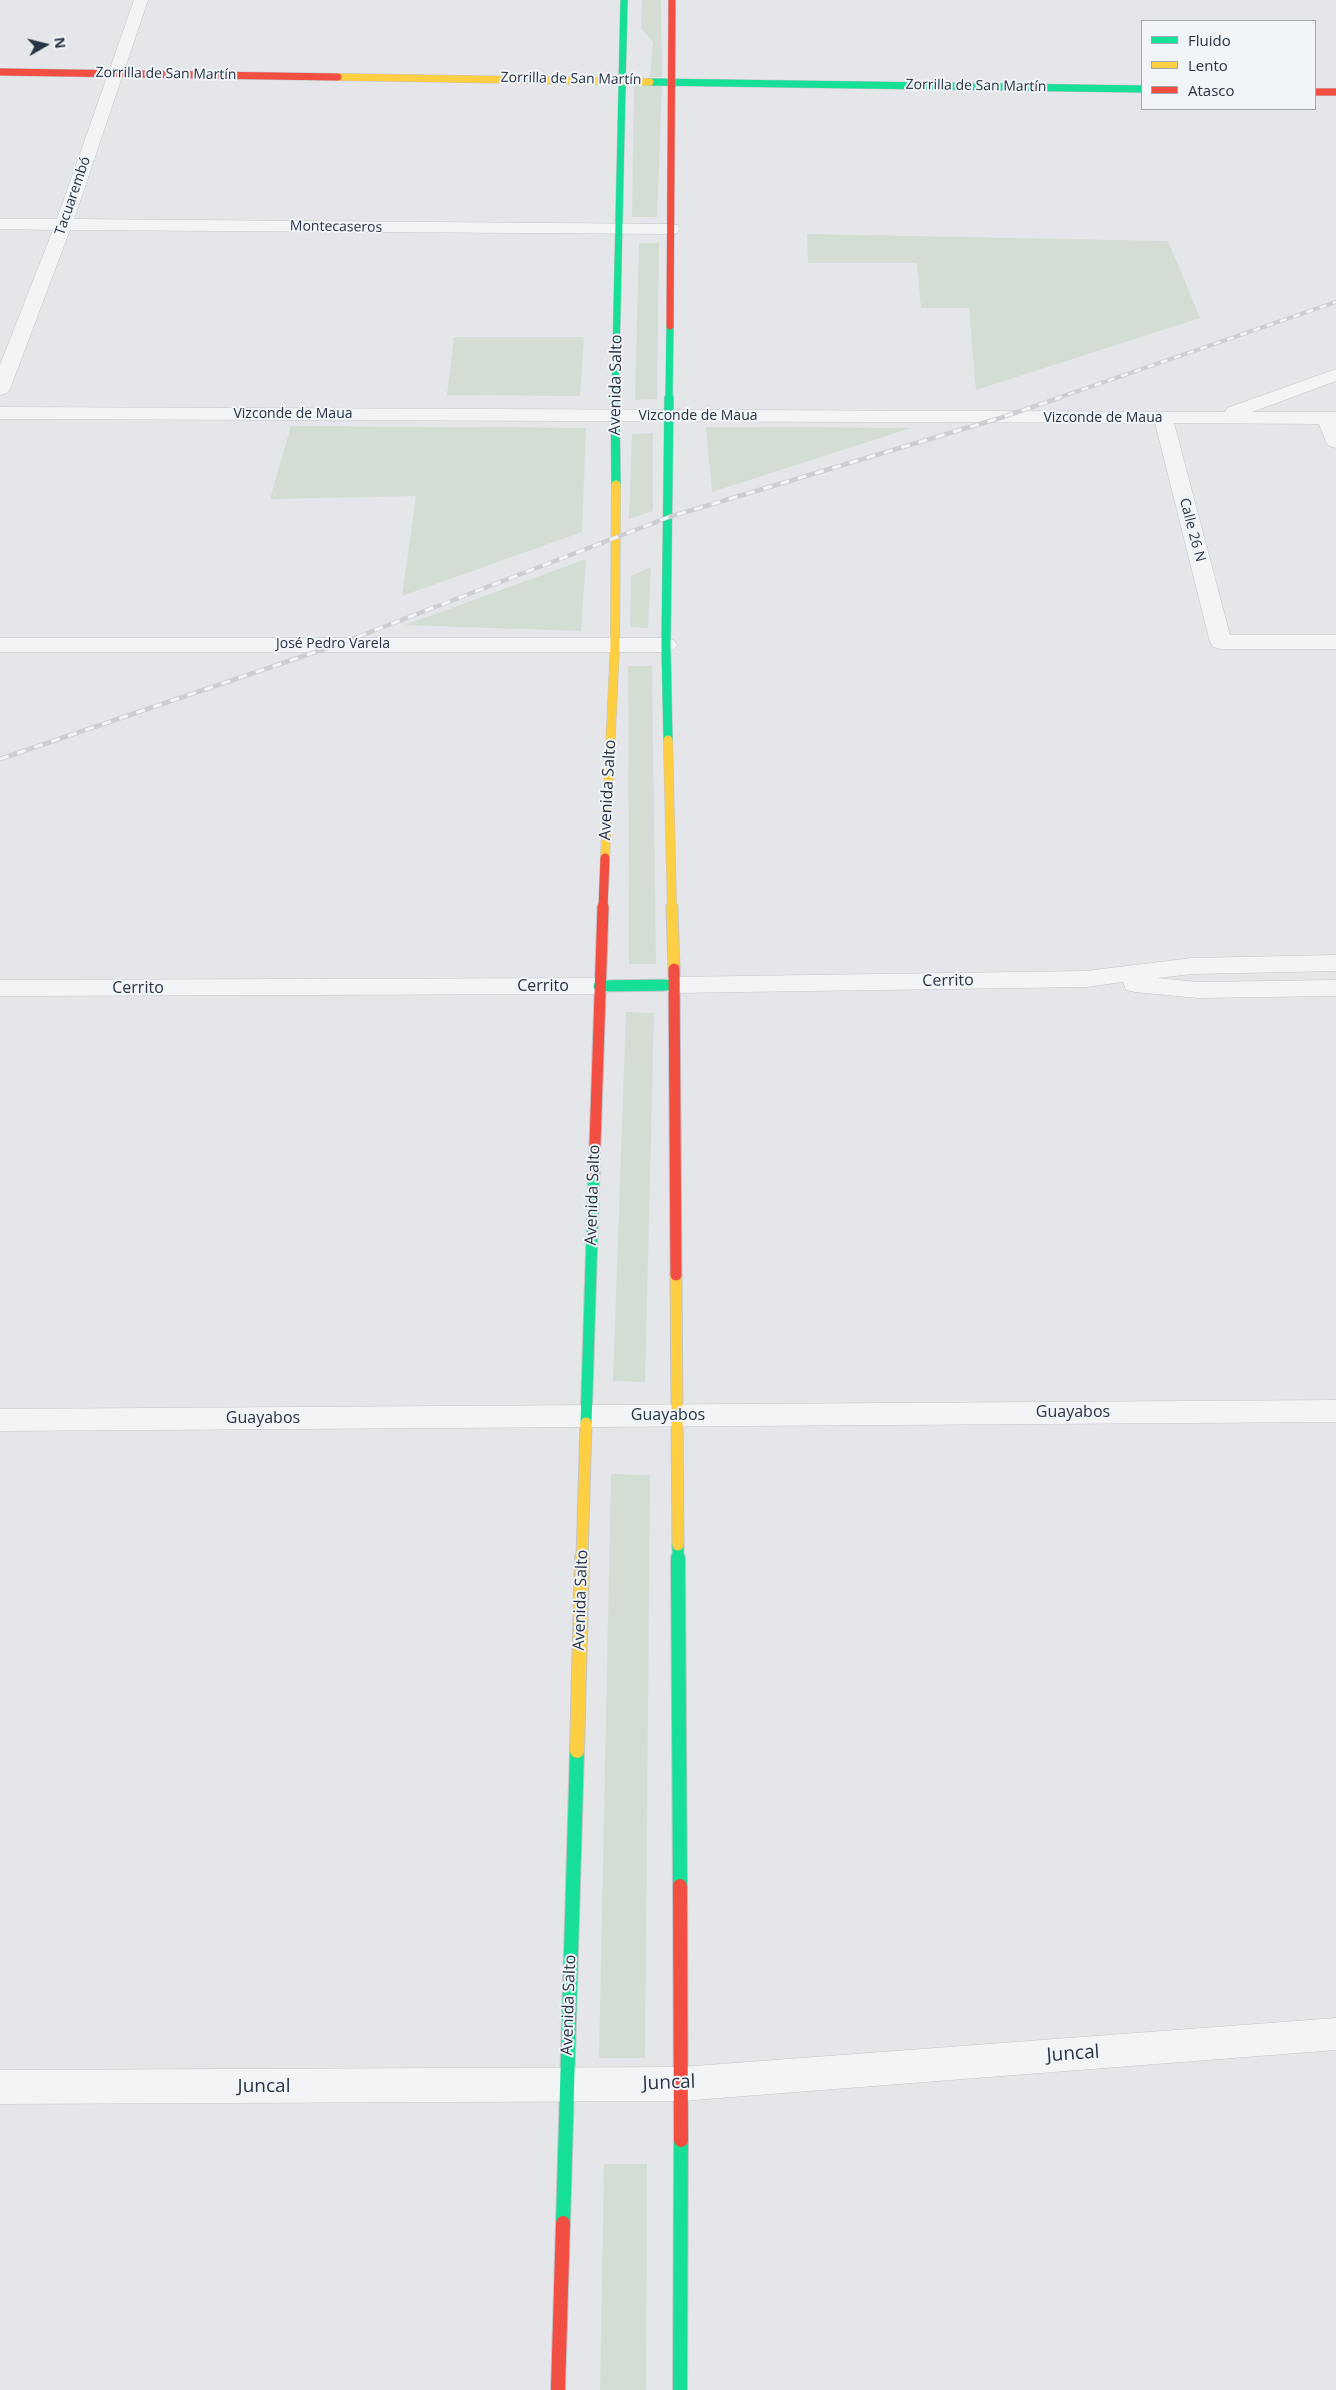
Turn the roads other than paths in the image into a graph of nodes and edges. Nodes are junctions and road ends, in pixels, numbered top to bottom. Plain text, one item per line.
1 (141, 0) edge
2 (624, 0) edge
3 (672, 0) edge
4 (0, 72) edge
5 (116, 73) junction
6 (622, 80) junction
7 (672, 81) junction
8 (1141, 89) edge
9 (1316, 92) edge
10 (1336, 92) edge
11 (0, 224) edge
12 (64, 224) junction
13 (672, 229) junction
14 (620, 230) junction
15 (1336, 375) edge
16 (0, 389) edge
17 (0, 413) edge
18 (615, 416) junction
19 (669, 416) junction
20 (1163, 418) junction
21 (1217, 418) junction
22 (1331, 418) edge
23 (1336, 442) edge
24 (1336, 642) edge
25 (0, 645) edge
26 (615, 645) junction
27 (666, 645) junction
28 (1336, 963) edge
29 (1086, 979) junction
30 (599, 986) junction
31 (674, 986) junction
32 (0, 988) edge
33 (1336, 988) edge
34 (1336, 1411) edge
35 (675, 1415) junction
36 (586, 1416) junction
37 (0, 1420) edge
38 (1336, 2034) edge
39 (681, 2084) junction
40 (567, 2086) junction
41 (0, 2087) edge
42 (558, 2390) edge
43 (680, 2390) edge

1 - 5 street, Tacuarembó
2 - 6 street, Avenida Salto
3 - 7 street
4 - 5 street, Zorrilla de San Martín
5 - 6 street, Zorrilla de San Martín
5 - 12 street, Tacuarembó
6 - 7 street, Zorrilla de San Martín
6 - 14 street, Avenida Salto
7 - 8 street, Zorrilla de San Martín
7 - 13 street
9 - 10 street
11 - 12 street, Montecaseros
12 - 14 street, Montecaseros
12 - 16 street, Tacuarembó
13 - 14 street, Montecaseros
13 - 19 street
14 - 18 street, Avenida Salto
15 - 21 street
17 - 18 street, Vizconde de Maua
18 - 19 street, Vizconde de Maua
18 - 26 street, Avenida Salto
19 - 20 street, Vizconde de Maua
19 - 27 street
20 - 21 street, Vizconde de Maua
20 - 24 street, Calle 26 N
21 - 22 street, Vizconde de Maua
22 - 23 street
25 - 26 street, José Pedro Varela
26 - 27 street, José Pedro Varela
26 - 30 street, Avenida Salto
27 - 31 street
28 - 29 street, Cerrito
29 - 31 street, Cerrito
29 - 33 street, Cerrito
30 - 31 street, Cerrito
30 - 32 street, Cerrito
30 - 36 street, Avenida Salto
31 - 35 street
34 - 35 street, Guayabos
35 - 36 street, Guayabos
35 - 39 street
36 - 37 street, Guayabos
36 - 40 street, Avenida Salto
38 - 39 street, Juncal
39 - 40 street, Juncal
39 - 43 street
40 - 41 street, Juncal
40 - 42 street, Avenida Salto

